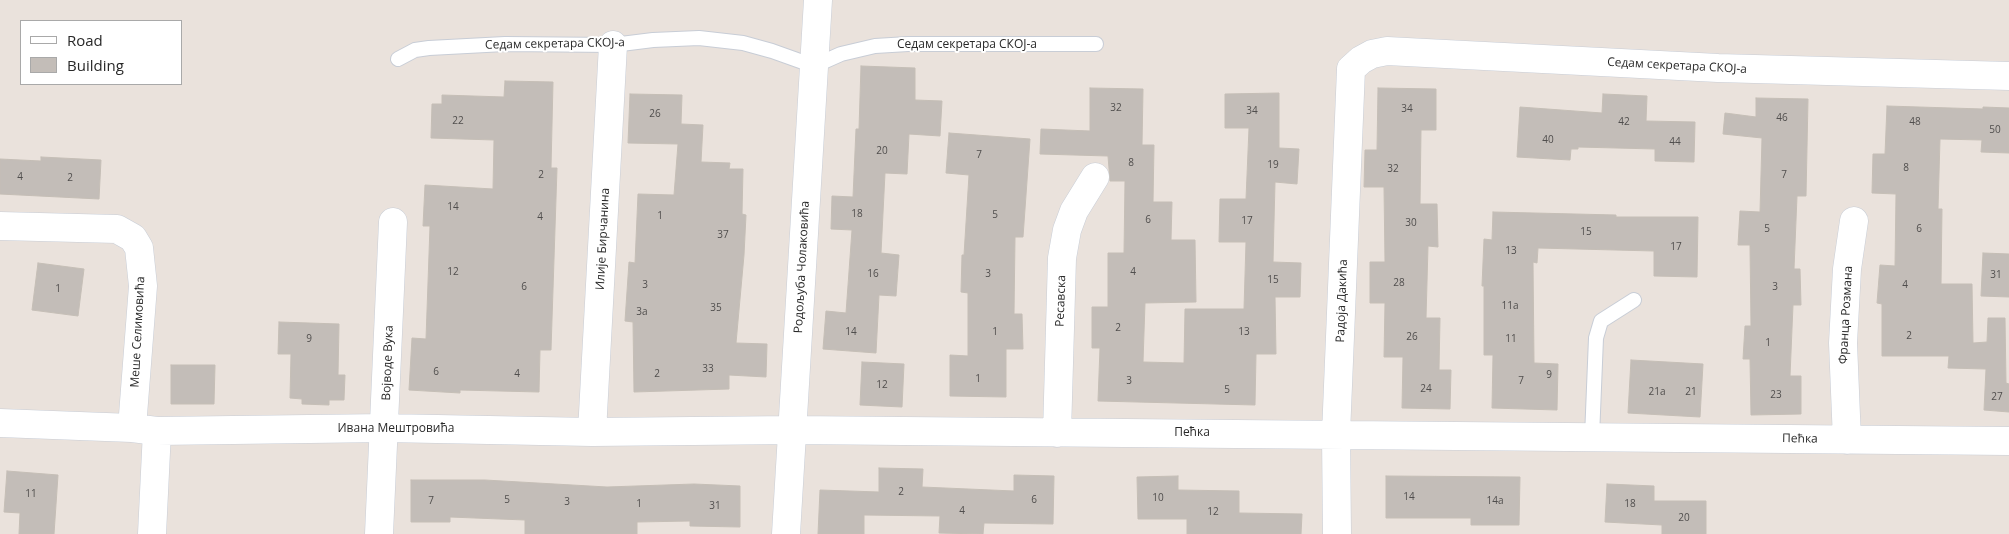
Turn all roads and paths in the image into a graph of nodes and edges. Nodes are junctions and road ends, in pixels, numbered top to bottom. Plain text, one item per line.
1 (818, 0) edge
2 (1096, 44) dead end
3 (613, 45) junction
4 (398, 59) dead end
5 (814, 66) junction
6 (1351, 69) joint
7 (2009, 76) edge
8 (1095, 177) dead end
9 (1854, 221) dead end
10 (393, 222) dead end
11 (0, 226) edge
12 (1634, 300) dead end
13 (0, 423) edge
14 (385, 428) junction
15 (144, 430) junction
16 (793, 430) junction
17 (592, 432) junction
18 (1057, 433) junction
19 (1336, 434) junction
20 (1592, 437) junction
21 (1846, 440) junction
22 (2009, 441) edge
23 (152, 534) edge
24 (379, 534) edge
25 (786, 534) edge
26 (1337, 534) edge

1 - 5 street, Родољуба Чолаковића
2 - 5 lane, Седам секретара СКОЈ-а
3 - 4 lane, Седам секретара СКОЈ-а
3 - 5 lane, Седам секретара СКОЈ-а
3 - 17 street, Илије Бирчанина
5 - 16 street, Родољуба Чолаковића
6 - 7 street, Седам секретара СКОЈ-а
6 - 19 street, Радоја Дакића
8 - 18 street, Ресавска
9 - 21 street, Франца Розмана
10 - 14 street, Војводе Вука
11 - 15 street, Меше Селимовића
12 - 20 lane
13 - 15 street, Ивана Мештровића
14 - 15 street, Ивана Мештровића
14 - 17 street, Ивана Мештровића
14 - 24 street, Војводе Вука
15 - 23 street, Меше Селимовића
16 - 17 street, Ивана Мештровића
16 - 18 street, Пећка
16 - 25 street, Родољуба Чолаковића
18 - 19 street, Пећка
19 - 20 street, Пећка
19 - 26 street, Радоја Дакића
20 - 21 street, Пећка
21 - 22 street, Пећка

